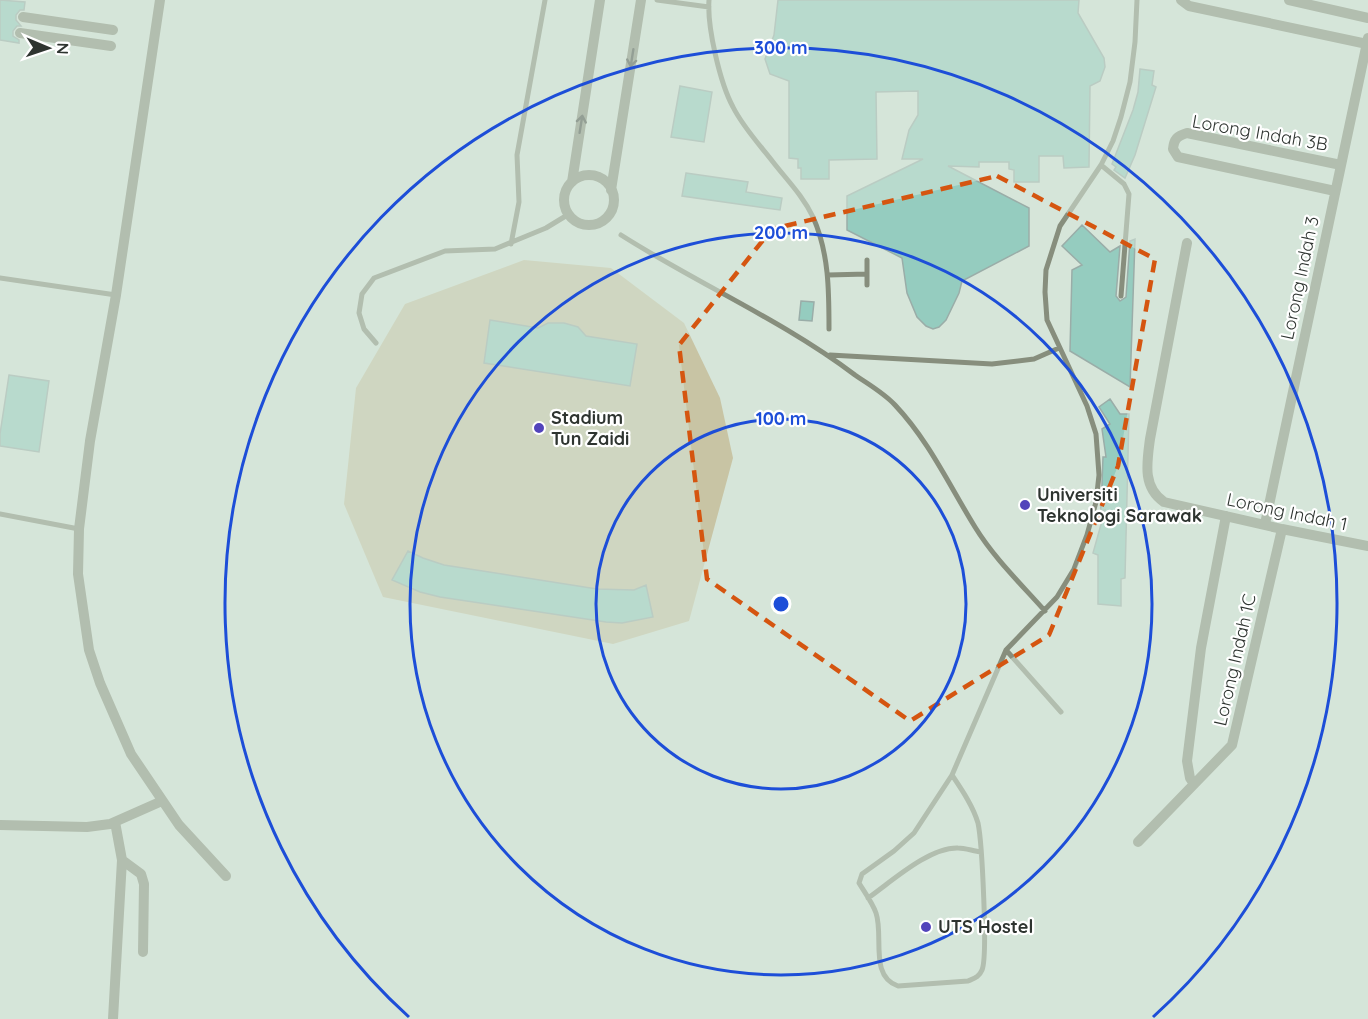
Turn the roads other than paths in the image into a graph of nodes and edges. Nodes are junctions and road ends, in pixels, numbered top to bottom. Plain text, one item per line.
1 (160, 0) edge
2 (545, 0) edge
3 (600, 0) edge
4 (640, 0) edge
5 (657, 0) edge
6 (709, 0) edge
7 (1137, 0) edge
8 (1181, 0) edge
9 (1289, 0) edge
10 (709, 7) junction
11 (23, 17) dead end
12 (1368, 18) edge
13 (113, 30) dead end
14 (20, 33) dead end
15 (1367, 41) edge
16 (111, 46) dead end
17 (1101, 165) junction
18 (1341, 165) junction
19 (572, 182) junction
20 (612, 190) junction
21 (1335, 191) junction
22 (569, 214) junction
23 (621, 236) dead end
24 (1186, 243) dead end
25 (510, 244) junction
26 (867, 260) dead end
27 (867, 274) junction
28 (828, 275) junction
29 (0, 278) edge
30 (867, 285) dead end
31 (116, 295) junction
32 (1121, 296) dead end
33 (829, 329) dead end
34 (376, 343) dead end
35 (1059, 348) junction
36 (829, 355) junction
37 (0, 514) edge
38 (1226, 516) junction
39 (1265, 524) junction
40 (79, 529) junction
41 (1282, 529) junction
42 (1368, 546) edge
43 (1045, 610) junction
44 (1006, 650) junction
45 (1061, 712) dead end
46 (952, 775) junction
47 (1194, 784) junction
48 (162, 801) junction
49 (115, 822) junction
50 (0, 825) edge
51 (1138, 842) dead end
52 (981, 852) junction
53 (122, 860) junction
54 (226, 876) dead end
55 (868, 898) junction
56 (143, 952) dead end
57 (113, 1019) edge

1 - 31 street
2 - 25 lane
19 -> 3 street
4 -> 20 street
5 - 10 lane
6 - 10 lane
7 - 17 lane
8 - 15 street
9 - 12 street
10 - 28 lane
11 - 13 street
14 - 16 street
15 - 18 street, Lorong Indah 3
17 - 32 lane
17 - 35 lane
18 - 21 street, Lorong Indah 3
18 - 21 street, Lorong Indah 3B
19 - 20 street
19 - 22 street
20 - 22 street
21 - 39 street, Lorong Indah 3
22 - 25 lane
23 - 36 lane
24 - 38 street, Lorong Indah 1
25 - 34 lane
26 - 27 lane
27 - 28 lane
27 - 30 lane
28 - 33 lane
29 - 31 lane
31 - 40 street
35 - 36 lane
35 - 43 lane
36 - 43 lane
37 - 40 lane
38 - 39 street, Lorong Indah 1
38 - 47 street, Lorong Indah 1C
39 - 41 street, Lorong Indah 1
40 - 48 street
41 - 42 street, Lorong Indah 1
41 - 47 street, Lorong Indah 1C
43 - 44 lane
44 - 45 lane
44 - 46 lane
46 - 52 lane
46 - 55 lane
47 - 51 street, Lorong Indah 1C
48 - 49 street
48 - 54 street
49 - 50 street
49 - 53 street
52 - 55 lane
52 - 55 lane
53 - 56 street
53 - 57 street

